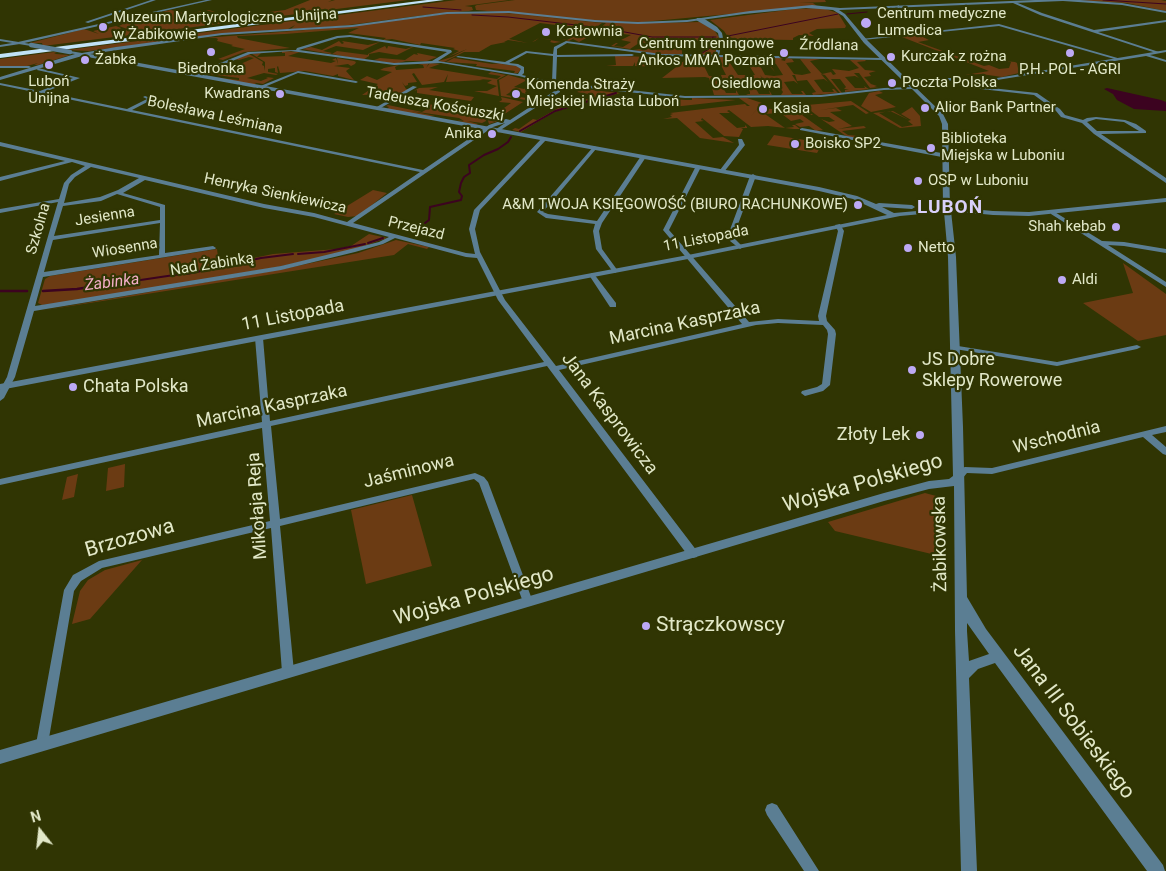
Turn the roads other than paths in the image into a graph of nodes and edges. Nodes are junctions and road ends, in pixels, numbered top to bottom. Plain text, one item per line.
1 (154, 0) edge
2 (183, 0) edge
3 (210, 0) edge
4 (426, 0) edge
5 (441, 0) edge
6 (898, 0) edge
7 (1014, 2) junction
8 (831, 5) junction
9 (898, 6) junction
10 (842, 7) junction
11 (164, 10) junction
12 (1166, 12) edge
13 (844, 15) junction
14 (917, 18) dead end
15 (699, 19) junction
16 (1166, 21) edge
17 (72, 31) junction
18 (1091, 31) junction
19 (719, 32) joint
20 (864, 39) junction
21 (0, 40) edge
22 (1062, 41) joint
23 (18, 43) junction
24 (0, 46) edge
25 (296, 50) junction
26 (1166, 51) edge
27 (1157, 52) junction
28 (554, 53) junction
29 (0, 55) edge
30 (82, 55) junction
31 (654, 55) junction
32 (1142, 55) junction
33 (717, 56) junction
34 (458, 57) dead end
35 (1119, 58) junction
36 (883, 59) junction
37 (1166, 61) edge
38 (433, 62) junction
39 (506, 63) junction
40 (0, 67) edge
41 (36, 68) junction
42 (192, 75) junction
43 (519, 75) junction
44 (0, 79) edge
45 (904, 80) junction
46 (956, 80) junction
47 (356, 82) dead end
48 (0, 84) edge
49 (555, 84) junction
50 (260, 87) junction
51 (415, 87) dead end
52 (580, 87) junction
53 (912, 88) junction
54 (558, 91) junction
55 (39, 92) junction
56 (145, 97) dead end
57 (377, 108) junction
58 (128, 110) junction
59 (516, 117) junction
60 (1084, 122) junction
61 (487, 129) junction
62 (802, 129) dead end
63 (497, 130) junction
64 (1096, 133) junction
65 (544, 139) junction
66 (740, 140) dead end
67 (0, 144) edge
68 (594, 148) junction
69 (947, 156) junction
70 (644, 157) junction
71 (71, 161) junction
72 (90, 165) junction
73 (698, 167) junction
74 (722, 171) junction
75 (424, 172) junction
76 (753, 176) junction
77 (144, 177) junction
78 (1159, 178) junction
79 (0, 179) edge
80 (1166, 181) edge
81 (1166, 185) edge
82 (118, 192) junction
83 (1166, 195) edge
84 (946, 198) junction
85 (1150, 200) junction
86 (1166, 200) edge
87 (865, 201) junction
88 (61, 202) junction
89 (925, 206) junction
90 (912, 207) junction
91 (947, 209) junction
92 (0, 211) edge
93 (934, 212) junction
94 (890, 213) junction
95 (1053, 213) junction
96 (950, 220) junction
97 (163, 221) junction
98 (348, 224) junction
99 (599, 224) junction
100 (840, 226) junction
101 (395, 236) junction
102 (51, 238) junction
103 (1102, 243) junction
104 (740, 247) junction
105 (214, 248) dead end
106 (1166, 251) edge
107 (162, 256) junction
108 (479, 256) junction
109 (688, 257) junction
110 (615, 271) junction
111 (40, 275) junction
112 (592, 275) junction
113 (1166, 285) edge
114 (498, 293) junction
115 (614, 305) dead end
116 (30, 309) junction
117 (824, 323) junction
118 (747, 325) junction
119 (259, 338) junction
120 (955, 347) junction
121 (1137, 347) dead end
122 (553, 366) junction
123 (3, 386) edge
124 (805, 393) dead end
125 (0, 398) edge
126 (268, 424) junction
127 (1166, 429) edge
128 (1145, 434) junction
129 (1166, 452) edge
130 (958, 477) junction
131 (0, 482) edge
132 (275, 522) junction
133 (693, 554) junction
134 (961, 595) junction
135 (528, 602) junction
136 (998, 656) junction
137 (288, 672) junction
138 (964, 674) junction
139 (46, 724) joint
140 (42, 744) junction
141 (0, 757) edge
142 (772, 810) dead end
143 (812, 871) edge
144 (969, 871) edge
145 (1157, 871) edge

1 - 17 street
2 - 11 street
3 - 11 street
4 - 29 highway
5 - 29 highway
6 - 9 street
7 - 9 street, Unijna
7 - 12 street, Unijna
7 - 18 street
8 - 10 street, Unijna
8 - 13 street, Żabikowska
8 - 15 street, Unijna
9 - 10 street, Unijna
9 - 14 street
10 - 13 street, Żabikowska
11 - 17 street
13 - 20 street, Żabikowska
15 - 19 street
15 - 30 street, Unijna
16 - 18 street
17 - 23 street
18 - 27 street
19 - 33 street
20 - 22 street
20 - 36 street, Żabikowska
21 - 23 street, Tadeusza Kościuszki
22 - 35 street
23 - 24 street
23 - 30 street, Tadeusza Kościuszki, bridge
25 - 38 street
25 - 38 street
25 - 42 street
26 - 27 street
27 - 32 street
28 - 31 street, Źródlana
28 - 31 street, Źródlana
28 - 39 street
28 - 49 street
30 - 41 street
30 - 42 street, Tadeusza Kościuszki
31 - 33 street, Źródlana
32 - 35 street
32 - 37 street
33 - 36 street, Źródlana
34 - 39 street
35 - 46 street
36 - 45 street, Żabikowska
38 - 43 street
39 - 43 street
40 - 41 street
41 - 44 street
41 - 55 street
42 - 50 street, Tadeusza Kościuszki
43 - 49 street
45 - 46 street
45 - 53 street, Żabikowska
46 - 60 street
47 - 50 street
48 - 55 street, Bolesława Leśmiana
49 - 52 street
49 - 54 street
50 - 57 street, Tadeusza Kościuszki
51 - 57 street
52 - 53 street, Osiedlowa
52 - 54 street
53 - 69 street, Żabikowska
54 - 59 street
55 - 58 street, Bolesława Leśmiana
56 - 58 street
57 - 61 street, Tadeusza Kościuszki
58 - 75 street, Bolesława Leśmiana
59 - 61 street, Henryka Sienkiewicza
59 - 63 street
60 - 64 street
60 - 64 street
61 - 63 street, Tadeusza Kościuszki
61 - 75 street, Henryka Sienkiewicza
62 - 69 street
63 - 65 street, Tadeusza Kościuszki
64 - 78 street
65 - 68 street, Tadeusza Kościuszki
65 - 108 street, Jana Kasprowicza
66 - 74 street
67 - 71 street
68 - 70 street, Tadeusza Kościuszki
68 - 99 street
69 - 84 street, Żabikowska
70 - 73 street, Tadeusza Kościuszki
70 - 99 street
71 - 72 street
71 - 79 street
72 - 77 street, Henryka Sienkiewicza
72 - 88 street, Szkolna
73 - 74 street, Tadeusza Kościuszki
73 - 109 street
74 - 76 street, Tadeusza Kościuszki
75 - 98 street, Henryka Sienkiewicza
76 - 87 street, Tadeusza Kościuszki
76 - 104 street
77 - 82 street
77 - 98 street, Henryka Sienkiewicza
78 - 80 street
78 - 81 street
82 - 88 street
82 - 97 street
83 - 85 street
84 - 89 street
84 - 91 street, Żabikowska
85 - 86 street
85 - 95 street
87 - 90 street, Tadeusza Kościuszki
87 - 94 street, Tadeusza Kościuszki
88 - 92 street
88 - 102 street, Szkolna
89 - 90 street, 11 Listopada
89 - 91 street
90 - 94 street, 11 Listopada
91 - 93 street, 11 Listopada
91 - 95 street
91 - 96 street, Żabikowska
93 - 94 street, 11 Listopada
93 - 96 street
94 - 100 street, 11 Listopada
95 - 103 street
96 - 120 street, Żabikowska
97 - 102 street, Jesienna
97 - 107 street
98 - 101 street, Przejazd
99 - 110 street
100 - 104 street, 11 Listopada
100 - 117 street
101 - 108 street, Przejazd
101 - 116 street, Nad Żabinką
102 - 111 street, Szkolna
103 - 106 street
103 - 113 street
104 - 109 street, 11 Listopada
105 - 107 street, Wiosenna
107 - 111 street, Wiosenna
108 - 114 street, Jana Kasprowicza
109 - 110 street, 11 Listopada
109 - 118 street
110 - 112 street, 11 Listopada
111 - 116 street, Szkolna
112 - 114 street, 11 Listopada
112 - 115 street
114 - 119 street, 11 Listopada
114 - 122 street, Jana Kasprowicza
116 - 123 street, Szkolna
117 - 118 street, Marcina Kasprzaka
117 - 124 street
118 - 122 street, Marcina Kasprzaka
119 - 123 street, 11 Listopada
119 - 126 street, Mikołaja Reja
120 - 121 street
120 - 130 street, Żabikowska
122 - 126 street, Marcina Kasprzaka
122 - 133 street, Jana Kasprowicza
123 - 125 street, Szkolna
126 - 131 street, Marcina Kasprzaka
126 - 132 street, Mikołaja Reja
127 - 128 street, Wschodnia
128 - 129 street
128 - 130 street, Wschodnia
130 - 133 street, Wojska Polskiego
130 - 134 street, Żabikowska
132 - 135 street, Jaśminowa
132 - 137 street, Mikołaja Reja
132 - 139 street, Brzozowa
133 - 135 street, Wojska Polskiego
134 - 136 street, Jana III Sobieskiego
134 - 138 street, Żabikowska
135 - 137 street, Wojska Polskiego
136 - 138 street
136 - 145 street, Jana III Sobieskiego
137 - 140 street, Wojska Polskiego
138 - 144 street, Żabikowska
139 - 140 street, Brzozowa
140 - 141 street, Wojska Polskiego
142 - 143 street

